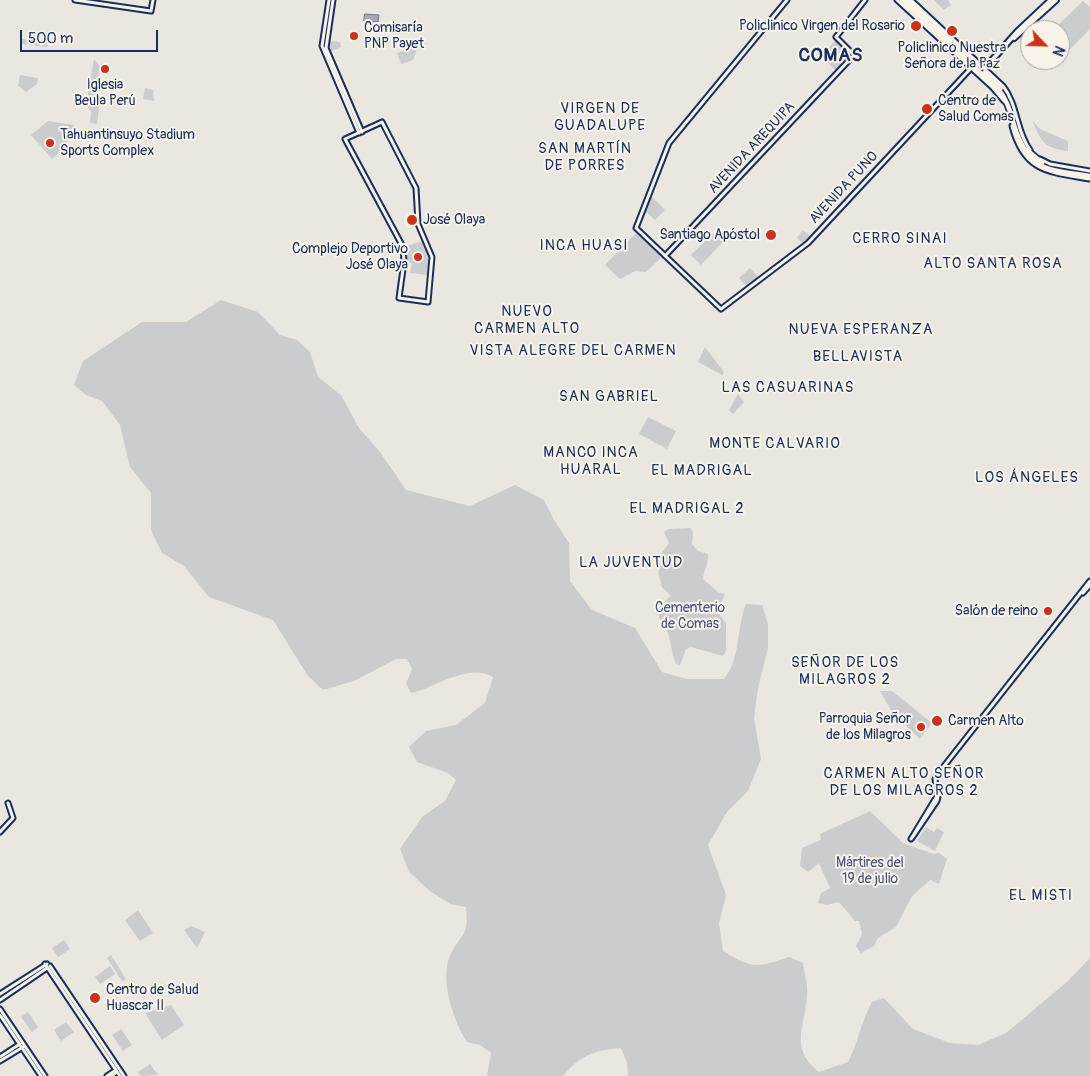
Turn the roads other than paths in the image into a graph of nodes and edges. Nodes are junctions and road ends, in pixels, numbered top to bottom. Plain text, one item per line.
1 (74, 0) edge
2 (87, 0) edge
3 (153, 0) edge
4 (331, 0) edge
5 (787, 0) edge
6 (865, 0) edge
7 (898, 0) edge
8 (902, 0) edge
9 (909, 0) edge
10 (1051, 0) edge
11 (1056, 0) edge
12 (920, 8) junction
13 (152, 10) junction
14 (937, 27) junction
15 (1010, 40) junction
16 (973, 66) junction
17 (985, 68) junction
18 (361, 132) junction
19 (1090, 175) edge
20 (665, 256) junction
21 (1090, 583) edge
22 (8, 803) dead end
23 (0, 832) edge
24 (47, 966) junction
25 (0, 994) edge
26 (0, 1000) edge
27 (0, 1009) edge
28 (0, 1015) edge
29 (22, 1045) junction
30 (0, 1057) edge
31 (0, 1061) edge
32 (118, 1071) edge
33 (41, 1076) edge
34 (45, 1076) edge
35 (107, 1076) edge
36 (111, 1076) edge
37 (124, 1076) edge

1 - 13 street
2 - 13 street
3 - 13 street
4 - 18 street
5 - 20 street
6 - 20 street, AVENIDA AREQUIPA
7 - 16 street
8 - 16 highway
9 - 12 street
9 - 14 highway
10 - 15 main road
11 - 15 main road
12 - 14 highway
12 - 17 street
14 - 16 highway
15 - 17 main road
16 - 19 highway
16 - 20 street, AVENIDA PUNO
17 - 19 street
18 - 18 street
21 - 21 street
22 - 23 street
24 - 25 street
24 - 26 street
24 - 32 street
27 - 29 street
28 - 29 street
29 - 30 street
29 - 31 street
29 - 33 street
29 - 34 street
32 - 35 street
32 - 36 street
32 - 37 street

